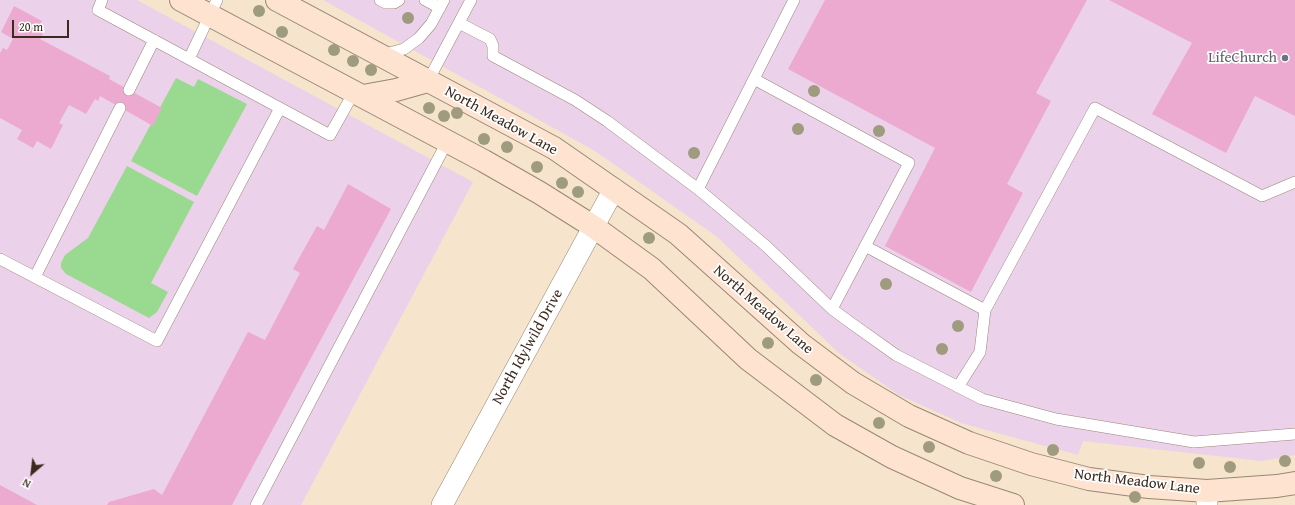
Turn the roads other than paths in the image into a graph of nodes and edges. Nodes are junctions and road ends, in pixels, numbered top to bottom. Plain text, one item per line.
1 (102, 0) edge
2 (181, 0) edge
3 (277, 0) edge
4 (380, 0) edge
5 (399, 0) edge
6 (425, 0) edge
7 (471, 0) edge
8 (794, 0) edge
9 (442, 4) edge
10 (213, 8) edge
11 (459, 23) junction
12 (154, 40) junction
13 (381, 56) junction
14 (189, 59) junction
15 (754, 78) junction
16 (428, 81) junction
17 (129, 90) dead end
18 (358, 94) junction
19 (120, 108) dead end
20 (280, 108) junction
21 (447, 142) junction
22 (1295, 182) edge
23 (614, 189) junction
24 (698, 189) junction
25 (594, 227) junction
26 (865, 246) junction
27 (0, 258) edge
28 (35, 277) junction
29 (832, 309) junction
30 (985, 310) junction
31 (958, 387) junction
32 (1295, 434) edge
33 (1295, 483) edge
34 (1207, 498) edge
35 (444, 504) edge
36 (256, 505) edge
37 (1013, 505) edge

1 - 12 lane
2 - 10 street
3 - 13 street, North Meadow Lane
4 - 5 lane
6 - 9 lane
7 - 11 lane
8 - 15 lane
9 - 13 lane
10 - 14 lane
10 - 18 street
11 - 16 lane
11 - 24 lane
12 - 14 lane
12 - 17 lane
13 - 16 street, North Meadow Lane
14 - 20 lane
15 - 24 lane
15 - 26 lane
16 - 18 street
16 - 23 street, North Meadow Lane
18 - 20 lane
18 - 21 street
19 - 28 lane
20 - 28 lane
21 - 25 street
21 - 36 lane
22 - 30 lane
23 - 25 street, North Idylwild Drive
23 - 34 street, North Meadow Lane
24 - 29 lane
25 - 35 street, North Idylwild Drive
25 - 37 street
26 - 29 lane
26 - 30 lane
27 - 28 lane
29 - 31 lane
30 - 31 lane
31 - 32 lane
33 - 34 street, North Meadow Lane

